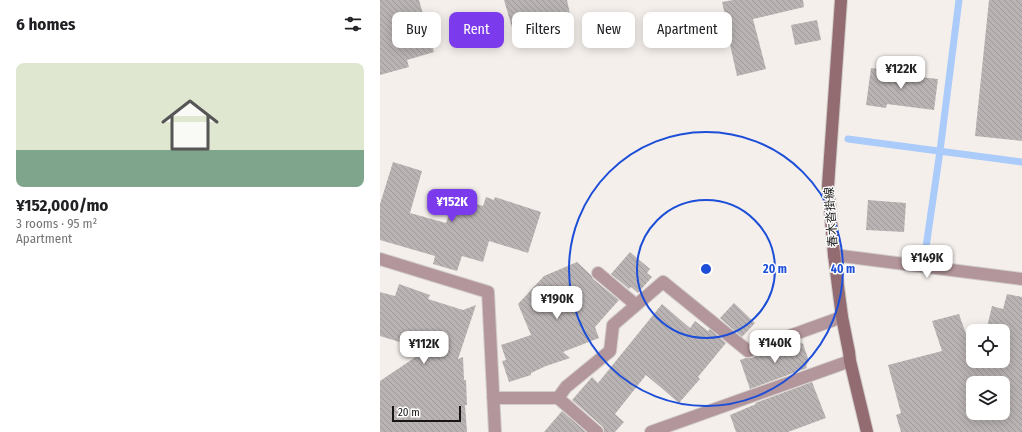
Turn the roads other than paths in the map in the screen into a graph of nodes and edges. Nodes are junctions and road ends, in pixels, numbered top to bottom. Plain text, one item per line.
1 (841, 0) edge
2 (834, 255) junction
3 (380, 259) edge
4 (598, 273) dead end
5 (1022, 279) edge
6 (636, 305) junction
7 (842, 317) junction
8 (850, 361) junction
9 (493, 398) junction
10 (558, 398) junction
11 (495, 432) edge
12 (596, 432) edge
13 (651, 432) edge
14 (867, 432) edge

1 - 2 main road, 春木沓掛線
2 - 5 street
2 - 7 main road, 春木沓掛線
3 - 9 street
4 - 6 street
6 - 7 street
6 - 10 street
7 - 8 main road, 春木沓掛線
8 - 13 street
8 - 14 main road, 春木沓掛線
9 - 10 street
9 - 11 street
10 - 12 street

